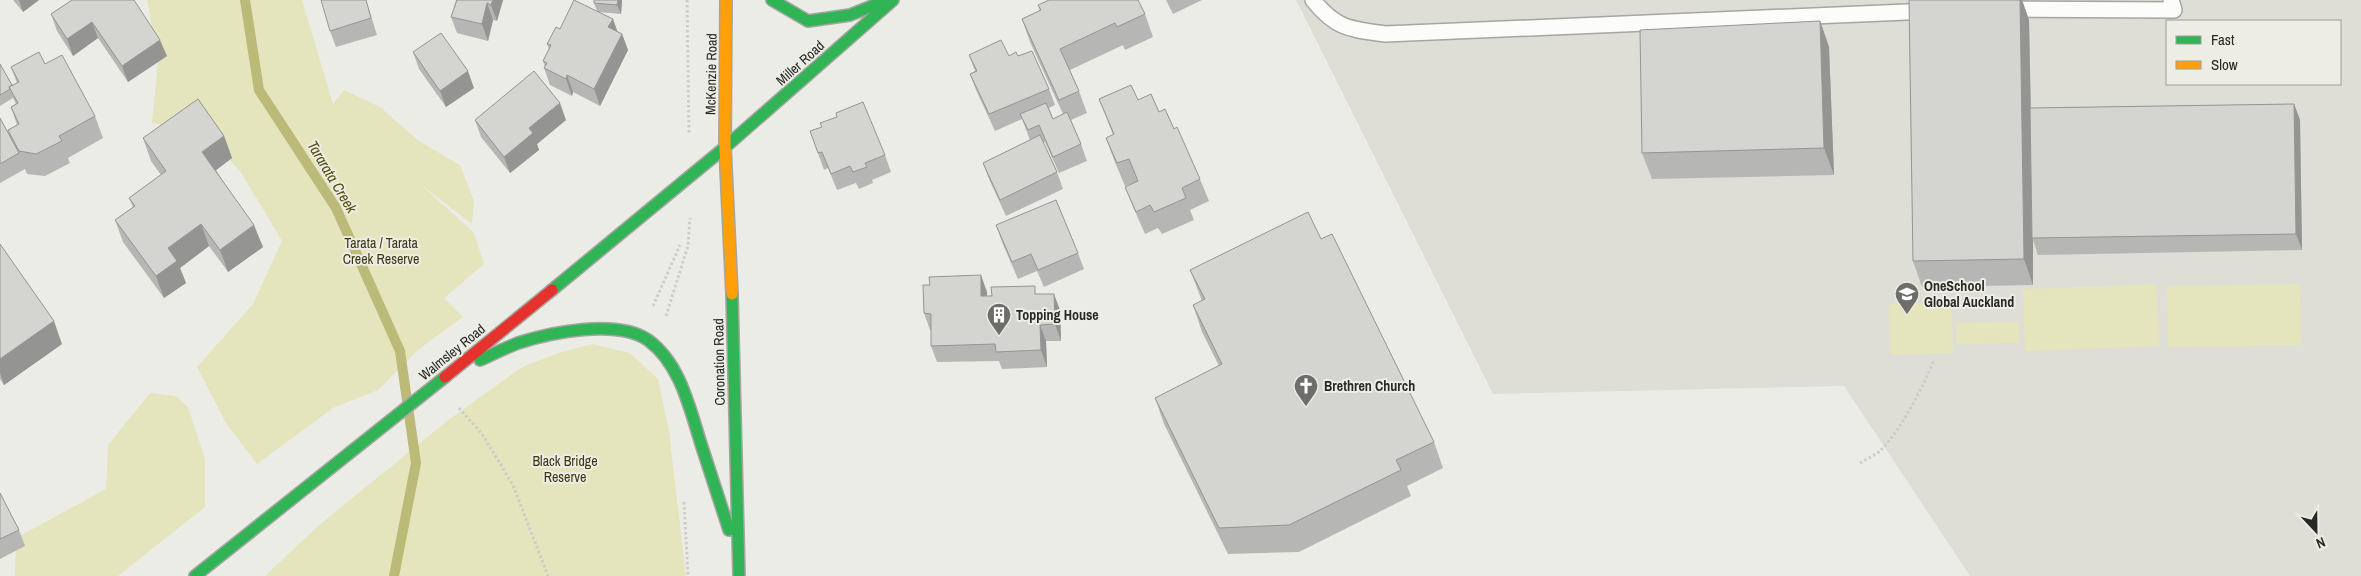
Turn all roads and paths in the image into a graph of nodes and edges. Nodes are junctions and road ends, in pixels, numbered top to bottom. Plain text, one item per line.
1 (687, 0) edge
2 (726, 0) edge
3 (772, 0) edge
4 (887, 0) edge
5 (893, 0) edge
6 (1313, 0) edge
7 (2171, 0) edge
8 (1989, 9) edge
9 (1942, 10) edge
10 (688, 127) dead end
11 (725, 148) junction
12 (680, 245) dead end
13 (688, 246) dead end
14 (651, 310) dead end
15 (663, 324) dead end
16 (1934, 360) dead end
17 (453, 371) junction
18 (459, 408) dead end
19 (1860, 463) dead end
20 (738, 558) junction
21 (195, 576) edge
22 (548, 576) edge
23 (739, 576) edge

1 - 10 path
2 - 11 main road, McKenzie Road
3 - 4 main road
5 - 11 main road, Miller Road
6 - 9 lane
7 - 8 lane
11 - 17 main road, Walmsley Road
11 - 20 main road, Coronation Road
12 - 14 path
13 - 15 path
16 - 19 path
17 - 20 main road
17 - 21 main road, Walmsley Road
18 - 22 path
20 - 23 main road, Coronation Road

